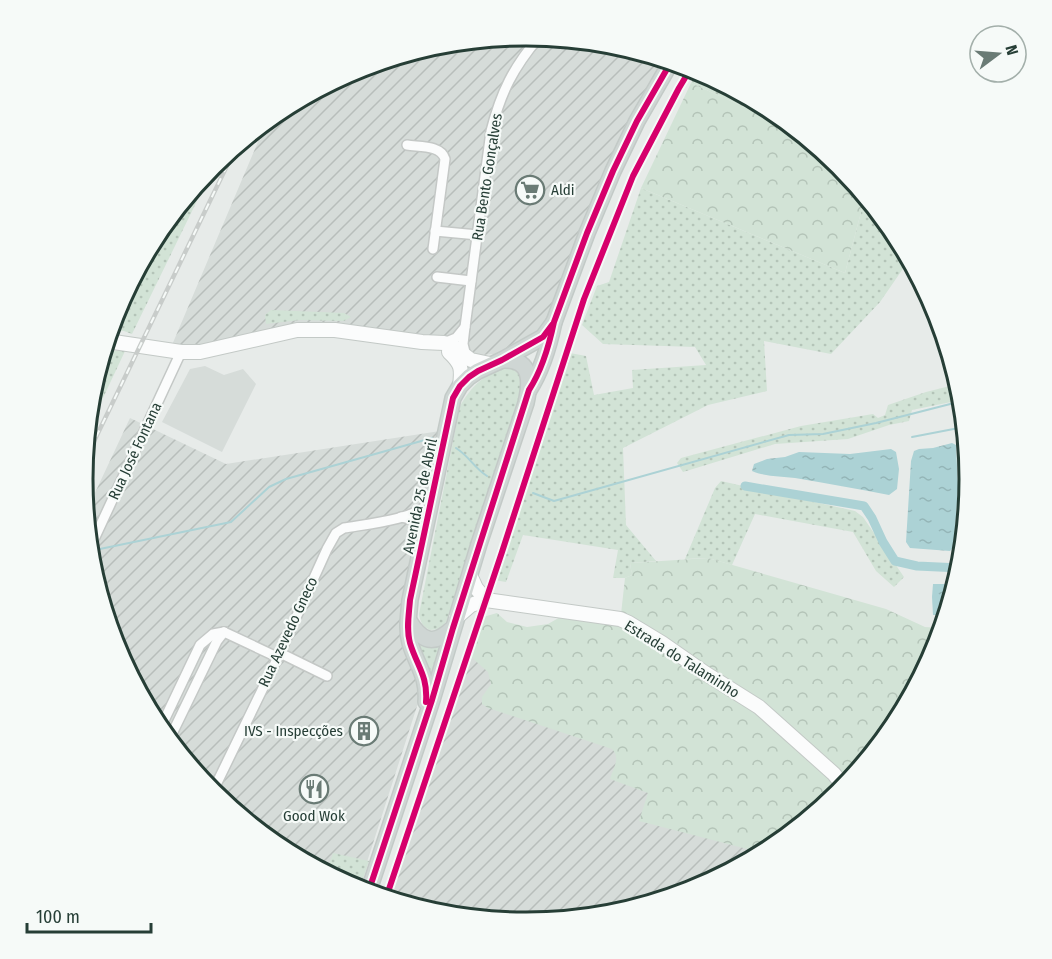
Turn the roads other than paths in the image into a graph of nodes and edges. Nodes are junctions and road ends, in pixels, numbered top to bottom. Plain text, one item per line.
1 (532, 46) edge
2 (666, 69) edge
3 (407, 145) dead end
4 (435, 231) junction
5 (477, 235) junction
6 (433, 249) dead end
7 (437, 277) dead end
8 (471, 281) junction
9 (554, 322) junction
10 (465, 327) junction
11 (116, 341) edge
12 (422, 342) junction
13 (444, 343) junction
14 (181, 352) junction
15 (466, 356) junction
16 (496, 362) junction
17 (460, 386) junction
18 (529, 390) junction
19 (432, 500) junction
20 (401, 517) junction
21 (97, 533) edge
22 (424, 537) junction
23 (470, 575) junction
24 (486, 600) junction
25 (408, 621) junction
26 (455, 623) junction
27 (224, 632) junction
28 (278, 655) junction
29 (327, 676) dead end
30 (165, 718) edge
31 (423, 724) junction
32 (173, 731) edge
33 (838, 779) edge
34 (217, 783) edge
35 (371, 884) edge

1 - 5 street, Rua Bento Gonçalves
2 - 9 main road, Avenida 25 de Abril
3 - 4 street
4 - 5 street
4 - 6 street
5 - 8 street, Rua Bento Gonçalves
7 - 8 street
8 - 10 street, Rua Bento Gonçalves
9 - 16 main road, Avenida 25 de Abril
9 - 18 main road, Avenida 25 de Abril
10 - 13 street
10 - 15 street, Rua Bento Gonçalves
11 - 14 main road
12 - 13 main road
12 - 14 main road
12 - 17 main road
13 - 15 main road
14 - 21 street, Rua José Fontana
15 - 16 main road
16 - 17 main road, Avenida 25 de Abril
16 - 18 main road
17 - 19 main road, Avenida 25 de Abril
18 - 23 main road, Avenida 25 de Abril
19 - 20 street, Rua Azevedo Gneco
19 - 22 main road, Avenida 25 de Abril
20 - 22 street
20 - 28 street, Rua Azevedo Gneco
22 - 25 main road, Avenida 25 de Abril
23 - 24 main road
23 - 26 main road, Avenida 25 de Abril
24 - 26 main road
24 - 33 main road, Estrada do Talaminho
25 - 26 main road
25 - 31 main road, Avenida 25 de Abril
26 - 31 main road, Avenida 25 de Abril
27 - 28 street
27 - 30 street
27 - 32 street
28 - 29 street
28 - 34 street, Rua Azevedo Gneco
31 - 35 main road, Avenida 25 de Abril

